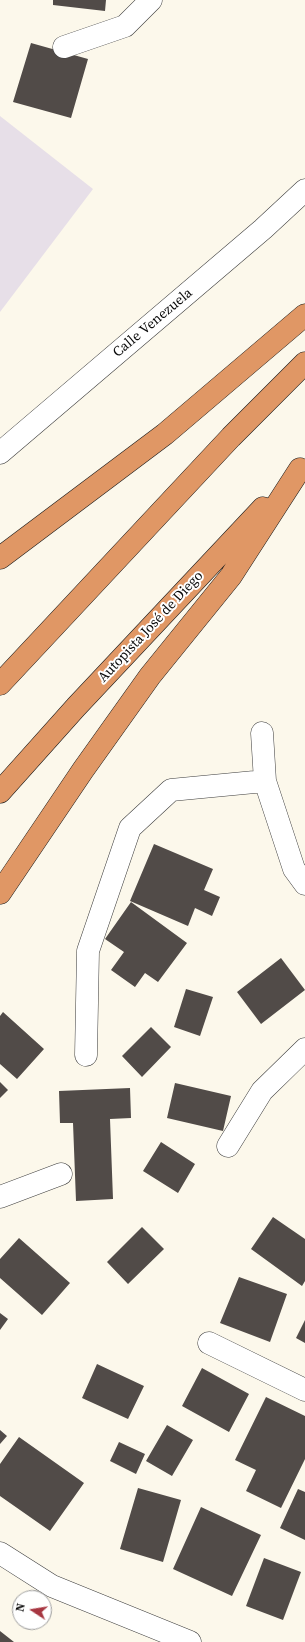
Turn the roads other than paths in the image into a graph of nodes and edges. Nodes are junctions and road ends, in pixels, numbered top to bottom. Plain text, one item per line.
1 (150, 0) edge
2 (64, 47) dead end
3 (305, 190) edge
4 (305, 315) edge
5 (305, 363) edge
6 (0, 453) edge
7 (302, 466) edge
8 (0, 558) edge
9 (0, 684) edge
10 (262, 733) dead end
11 (265, 781) junction
12 (0, 792) edge
13 (305, 884) edge
14 (0, 893) edge
15 (305, 1049) edge
16 (86, 1055) dead end
17 (228, 1146) dead end
18 (61, 1174) dead end
19 (0, 1197) edge
20 (209, 1343) dead end
21 (305, 1390) edge
22 (0, 1553) edge
23 (190, 1642) edge

1 - 2 street
3 - 6 street, Calle Venezuela
4 - 8 highway
5 - 9 highway
7 - 12 highway, Autopista José de Diego
7 - 14 highway
10 - 11 street
11 - 13 street
11 - 16 street
15 - 17 street
18 - 19 street
20 - 21 street
22 - 23 street

